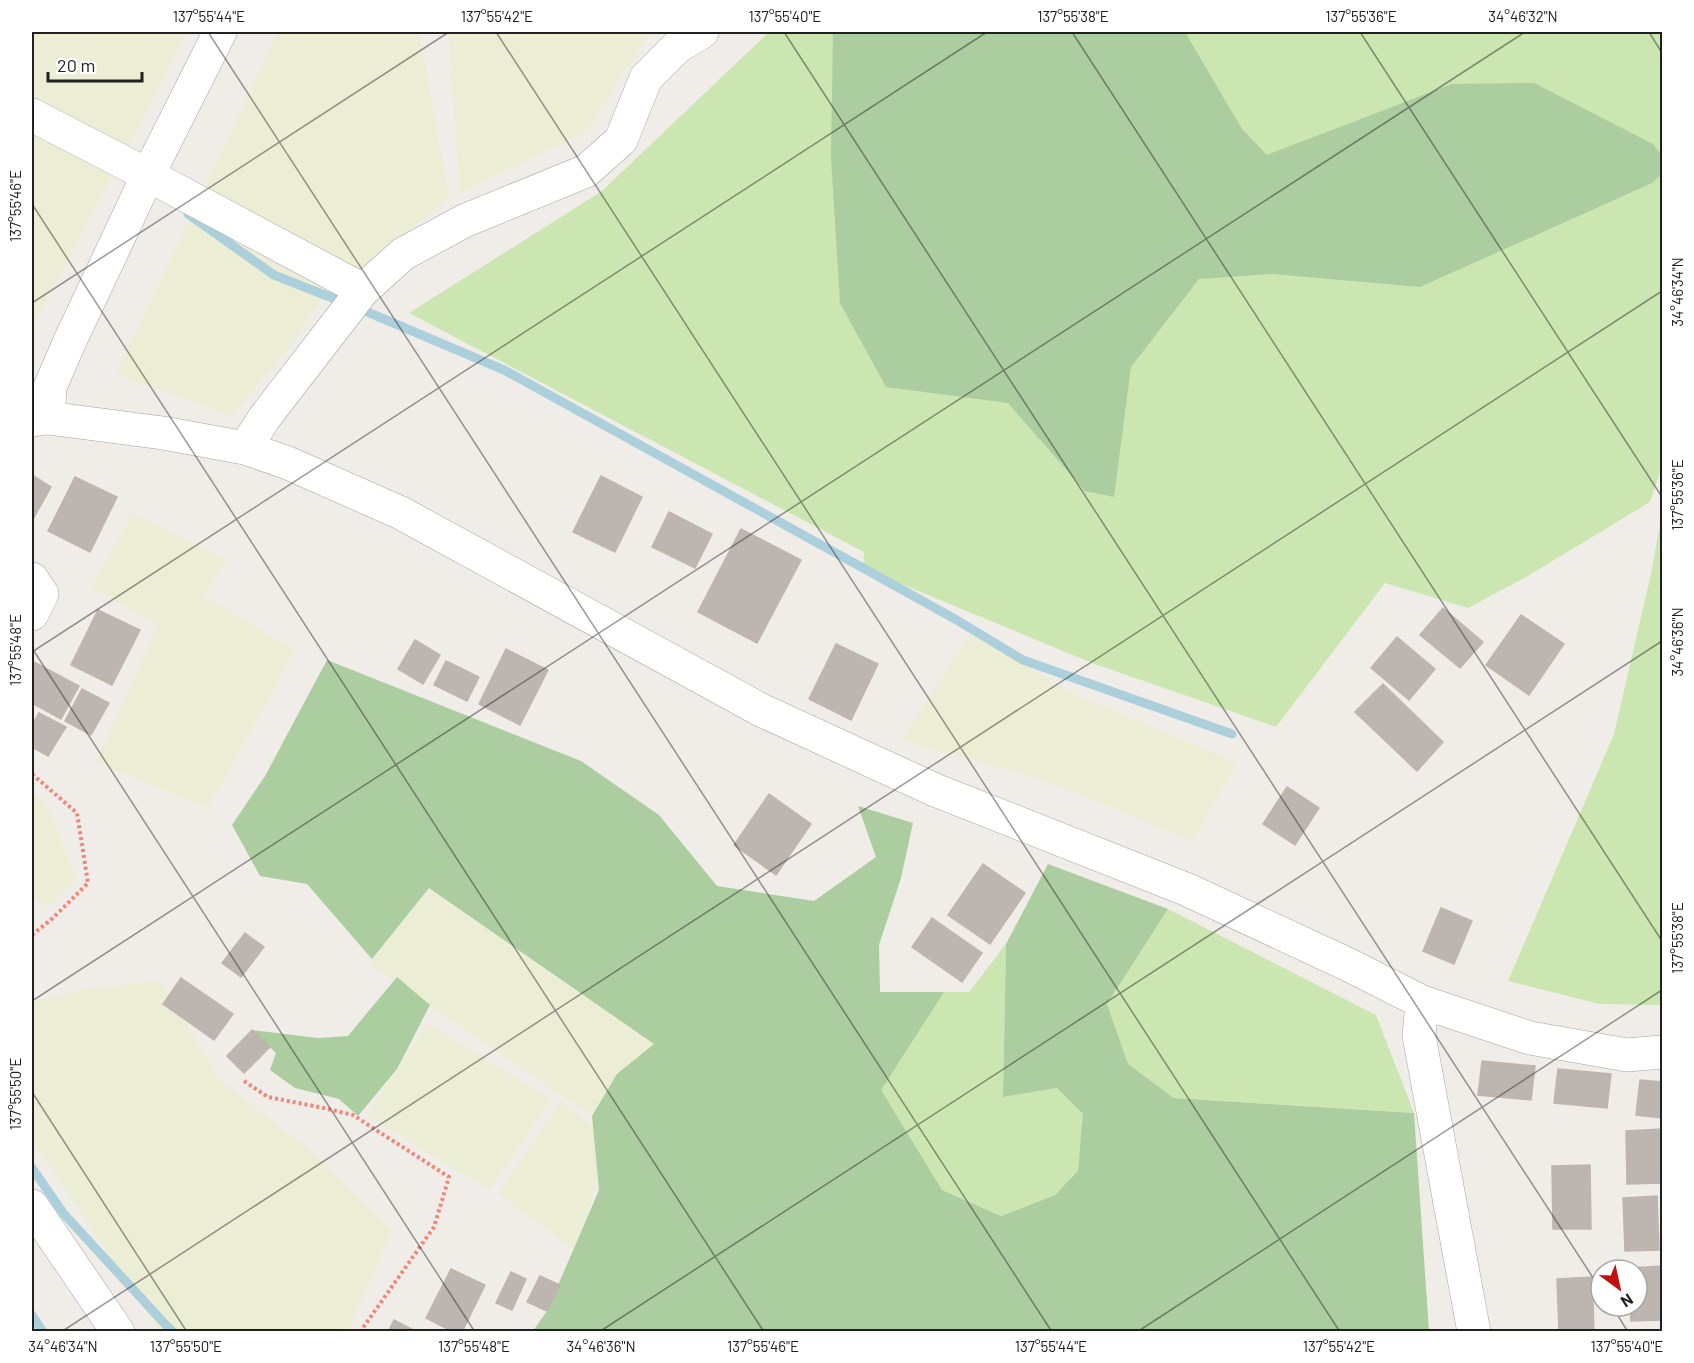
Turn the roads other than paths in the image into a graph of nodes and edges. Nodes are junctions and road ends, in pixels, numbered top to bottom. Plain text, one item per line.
1 (220, 32) edge
2 (702, 32) edge
3 (32, 115) edge
4 (148, 175) junction
5 (363, 290) junction
6 (40, 419) edge
7 (245, 448) junction
8 (32, 579) edge
9 (32, 614) edge
10 (1422, 1002) junction
11 (1662, 1052) edge
12 (32, 1206) edge
13 (118, 1332) edge
14 (1474, 1332) edge

1 - 4 street
2 - 5 street
3 - 4 street
4 - 5 street
4 - 6 street
5 - 7 street
6 - 7 street
7 - 10 street
8 - 9 street
10 - 11 street
10 - 14 street
12 - 13 street

